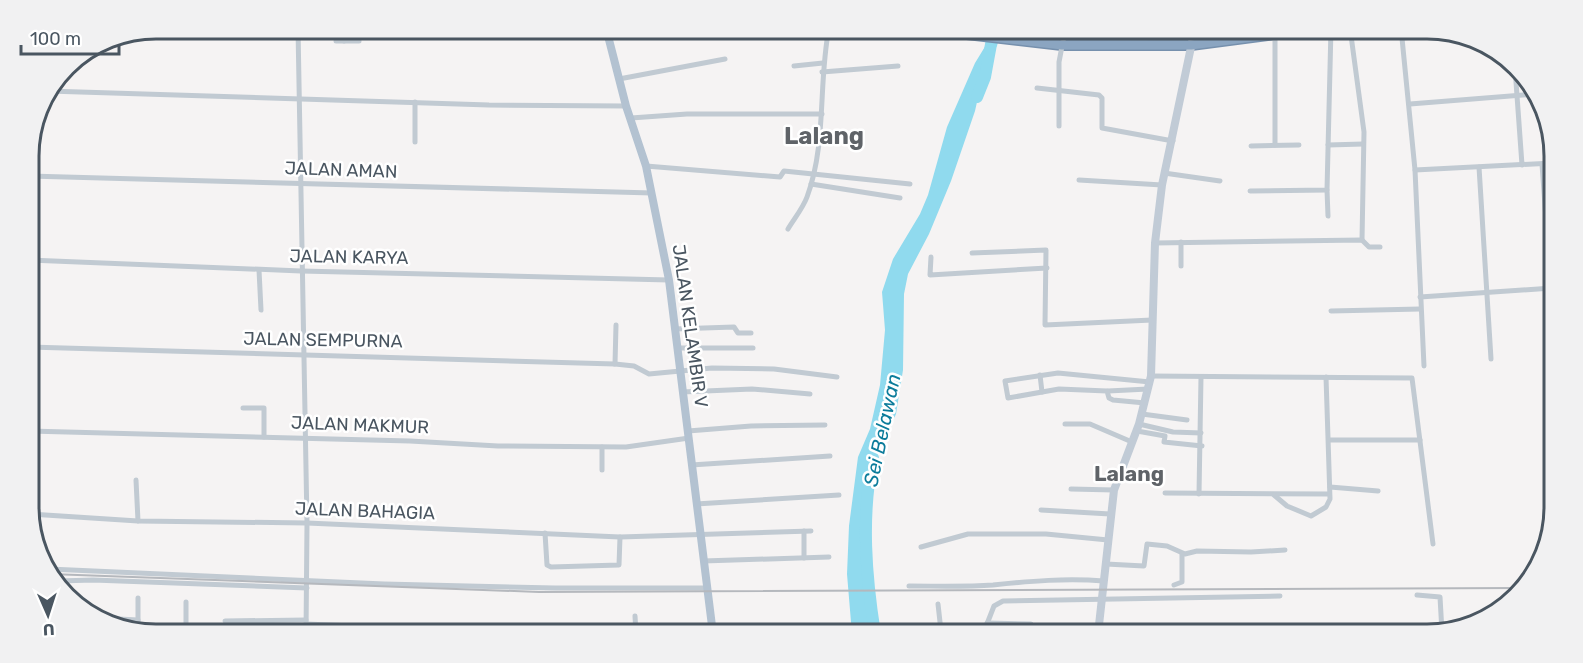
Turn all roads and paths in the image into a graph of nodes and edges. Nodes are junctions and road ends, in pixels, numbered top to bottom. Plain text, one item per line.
1 (298, 39) edge
2 (609, 39) edge
3 (827, 39) edge
4 (1020, 39) edge
5 (1046, 39) edge
6 (1065, 39) edge
7 (1192, 39) edge
8 (1275, 39) edge
9 (1331, 39) edge
10 (1352, 39) edge
11 (1402, 39) edge
12 (336, 40) dead end
13 (344, 41) joint
14 (359, 41) dead end
15 (725, 59) dead end
16 (823, 63) junction
17 (794, 66) dead end
18 (898, 66) dead end
19 (822, 72) junction
20 (619, 79) junction
21 (1516, 80) edge
22 (1037, 88) dead end
23 (59, 91) edge
24 (1059, 92) junction
25 (1526, 94) edge
26 (1517, 95) junction
27 (300, 98) junction
28 (415, 102) junction
29 (1410, 104) junction
30 (626, 106) junction
31 (822, 114) junction
32 (631, 118) junction
33 (1059, 126) dead end
34 (415, 141) dead end
35 (1173, 141) junction
36 (1363, 144) junction
37 (1275, 145) junction
38 (1299, 145) dead end
39 (1328, 145) junction
40 (1251, 146) dead end
41 (1542, 164) joint
42 (1522, 165) junction
43 (645, 166) junction
44 (1479, 167) junction
45 (1415, 170) junction
46 (814, 173) junction
47 (1164, 173) junction
48 (39, 176) edge
49 (1079, 180) dead end
50 (1220, 181) dead end
51 (300, 184) junction
52 (812, 184) junction
53 (910, 184) dead end
54 (1162, 185) junction
55 (1544, 189) edge
56 (1327, 190) junction
57 (1250, 191) dead end
58 (652, 193) junction
59 (900, 198) dead end
60 (1328, 216) dead end
61 (788, 229) dead end
62 (1362, 240) junction
63 (1181, 242) junction
64 (1155, 243) junction
65 (1380, 247) dead end
66 (972, 253) dead end
67 (931, 257) dead end
68 (39, 260) edge
69 (1181, 266) dead end
70 (1047, 268) junction
71 (258, 270) junction
72 (301, 271) junction
73 (669, 280) junction
74 (1544, 289) edge
75 (1486, 293) junction
76 (1420, 297) junction
77 (1420, 309) junction
78 (261, 310) dead end
79 (1331, 311) dead end
80 (1152, 320) junction
81 (616, 325) dead end
82 (674, 328) junction
83 (751, 333) dead end
84 (39, 347) edge
85 (677, 348) junction
86 (753, 348) dead end
87 (302, 356) junction
88 (1491, 359) dead end
89 (615, 364) junction
90 (1424, 366) dead end
91 (680, 370) junction
92 (1040, 375) junction
93 (837, 377) dead end
94 (1201, 377) junction
95 (1326, 377) junction
96 (1149, 382) junction
97 (1108, 391) junction
98 (682, 392) junction
99 (1042, 392) junction
100 (810, 394) dead end
101 (1145, 403) junction
102 (243, 408) dead end
103 (1142, 414) junction
104 (1187, 420) dead end
105 (1065, 424) dead end
106 (825, 426) dead end
107 (1138, 427) junction
108 (39, 431) edge
109 (1165, 433) junction
110 (1201, 433) junction
111 (688, 435) junction
112 (264, 437) junction
113 (305, 438) junction
114 (1329, 440) junction
115 (1420, 440) junction
116 (1132, 442) junction
117 (1202, 446) junction
118 (602, 447) junction
119 (830, 456) dead end
120 (691, 465) junction
121 (602, 471) dead end
122 (136, 480) dead end
123 (1071, 489) dead end
124 (1114, 490) junction
125 (1330, 491) junction
126 (1378, 491) dead end
127 (1166, 493) dead end
128 (1199, 494) junction
129 (839, 495) dead end
130 (1274, 495) junction
131 (696, 504) junction
132 (1041, 510) dead end
133 (39, 514) edge
134 (1110, 514) junction
135 (138, 520) junction
136 (307, 523) junction
137 (804, 531) junction
138 (812, 531) dead end
139 (545, 533) junction
140 (700, 534) junction
141 (620, 537) junction
142 (1108, 540) junction
143 (1433, 544) dead end
144 (921, 547) dead end
145 (1285, 550) dead end
146 (1182, 554) junction
147 (829, 557) dead end
148 (804, 558) junction
149 (703, 561) junction
150 (1106, 564) junction
151 (57, 569) edge
152 (307, 580) junction
153 (1104, 580) junction
154 (66, 581) edge
155 (1174, 585) dead end
156 (909, 586) dead end
157 (307, 588) junction
158 (708, 588) junction
159 (1417, 595) dead end
160 (1280, 597) dead end
161 (138, 598) dead end
162 (1102, 599) junction
163 (186, 602) dead end
164 (938, 604) dead end
165 (635, 616) dead end
166 (123, 619) edge
167 (138, 620) joint
168 (225, 621) dead end
169 (306, 622) junction
170 (987, 623) joint
171 (1441, 623) edge
172 (186, 624) edge
173 (335, 624) edge
174 (635, 624) edge
175 (712, 624) edge
176 (940, 624) edge
177 (1031, 624) dead end
178 (1101, 624) edge

1 - 27 street
2 - 20 main road, JALAN KELAMBIR V
3 - 16 street
4 - 5 highway
6 - 24 street
7 - 35 street
8 - 37 street
9 - 39 street
10 - 36 street
11 - 29 street
12 - 13 street
13 - 14 street
15 - 20 street
16 - 17 street
16 - 19 street
18 - 19 street
19 - 31 street
20 - 30 main road, JALAN KELAMBIR V
21 - 26 street
22 - 24 street
23 - 27 street
24 - 33 street
24 - 35 street
25 - 26 street
26 - 29 street
26 - 42 street
27 - 28 street
27 - 51 street
28 - 30 street
28 - 34 street
29 - 45 street
30 - 32 main road, JALAN KELAMBIR V
31 - 32 street
31 - 46 street
32 - 43 main road, JALAN KELAMBIR V
35 - 47 street
36 - 39 street
36 - 62 street
37 - 38 street
37 - 40 street
39 - 56 street
41 - 42 street
41 - 55 street
42 - 44 street
43 - 46 street
43 - 58 main road, JALAN KELAMBIR V
44 - 45 street
44 - 75 street
45 - 76 street
46 - 52 street
46 - 53 street
47 - 50 street
47 - 54 street
48 - 51 street, JALAN AMAN
49 - 54 street
51 - 58 street, JALAN AMAN
51 - 72 street
52 - 59 street
52 - 61 street
54 - 64 street
56 - 57 street
56 - 60 street
58 - 73 main road, JALAN KELAMBIR V
62 - 63 street
62 - 65 street
63 - 64 street
63 - 69 street
64 - 80 street
66 - 70 street
67 - 70 street
68 - 71 street, JALAN KARYA
70 - 80 street
71 - 72 street, JALAN KARYA
71 - 78 street
72 - 73 street, JALAN KARYA
72 - 87 street
73 - 82 main road, JALAN KELAMBIR V
74 - 75 street
75 - 76 street
75 - 88 street
76 - 77 street
77 - 79 street
77 - 90 street
80 - 96 street
81 - 89 street
82 - 83 street
82 - 85 main road, JALAN KELAMBIR V
84 - 87 street, JALAN SEMPURNA
85 - 86 street
85 - 91 main road, JALAN KELAMBIR V
87 - 89 street, JALAN SEMPURNA
87 - 113 street
89 - 91 street, JALAN SEMPURNA
91 - 93 street, JALAN SEMPURNA
91 - 98 main road, JALAN KELAMBIR V
92 - 96 street
92 - 99 street
92 - 99 street
94 - 95 street
94 - 96 street
94 - 110 street
95 - 114 street
95 - 115 street
96 - 97 street
96 - 101 street
97 - 99 street
97 - 101 street
98 - 100 street
98 - 111 main road, JALAN KELAMBIR V
101 - 103 street
102 - 112 street
103 - 104 street
103 - 107 street
105 - 116 street
106 - 111 street, JALAN MAKMUR
107 - 109 street
107 - 116 street
108 - 112 street, JALAN MAKMUR
109 - 110 street
109 - 117 street
110 - 117 street
111 - 118 street, JALAN MAKMUR
111 - 120 main road, JALAN KELAMBIR V
112 - 113 street, JALAN MAKMUR
113 - 118 street, JALAN MAKMUR
113 - 136 street
114 - 115 street
114 - 125 street
115 - 143 street
116 - 124 street
117 - 128 street
118 - 121 street
119 - 120 street
120 - 131 main road, JALAN KELAMBIR V
122 - 135 street
123 - 124 street
124 - 134 street
125 - 126 street
125 - 130 street
125 - 130 street
127 - 128 street
128 - 130 street
129 - 131 street
131 - 140 main road, JALAN KELAMBIR V
132 - 134 street
133 - 135 street, JALAN BAHAGIA
134 - 142 street
135 - 136 street, JALAN BAHAGIA
136 - 139 street, JALAN BAHAGIA
136 - 152 street
137 - 138 street, JALAN BAHAGIA
137 - 140 street, JALAN BAHAGIA
137 - 148 street
139 - 141 street, JALAN BAHAGIA
139 - 141 street
140 - 141 street, JALAN BAHAGIA
140 - 149 main road, JALAN KELAMBIR V
142 - 144 street
142 - 150 street
145 - 146 street
146 - 150 street
146 - 155 street
147 - 148 street
148 - 149 street
149 - 158 main road, JALAN KELAMBIR V
150 - 153 street
151 - 152 street
152 - 157 street
152 - 158 street
153 - 156 street
153 - 162 street
154 - 157 street
157 - 169 street
158 - 175 main road, JALAN KELAMBIR V
159 - 171 street
160 - 162 street
161 - 167 street
162 - 170 street
162 - 178 street
163 - 172 street
164 - 176 street
165 - 174 street
166 - 167 street
168 - 169 street
169 - 173 street
170 - 177 street

